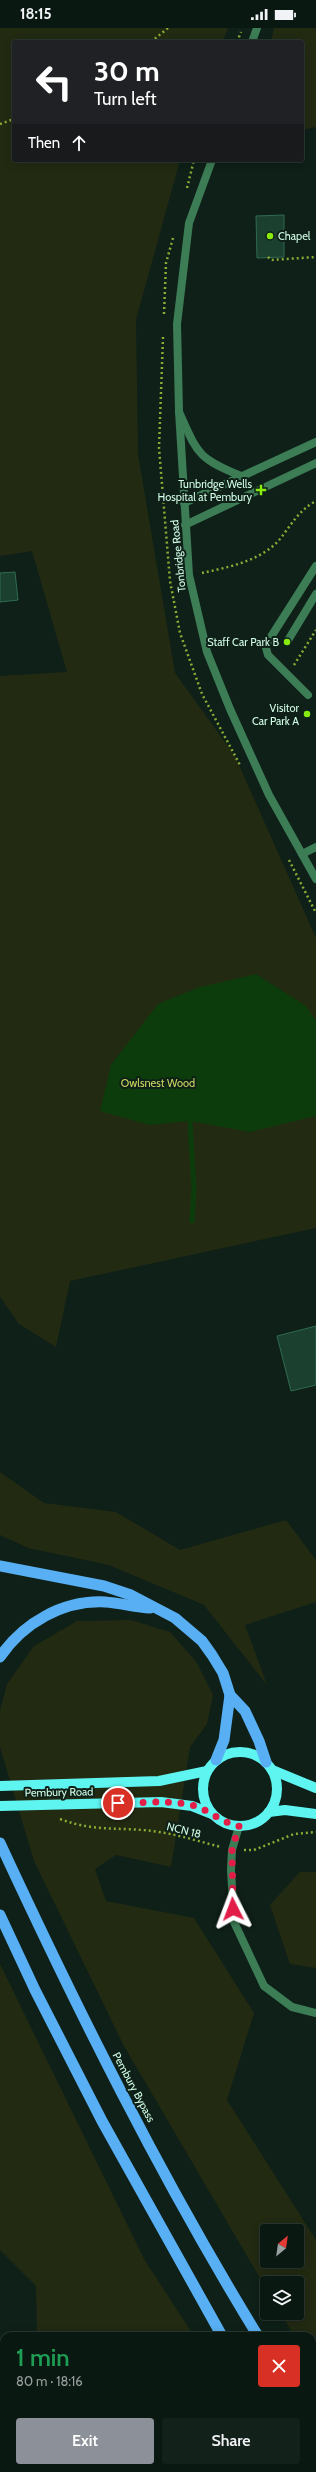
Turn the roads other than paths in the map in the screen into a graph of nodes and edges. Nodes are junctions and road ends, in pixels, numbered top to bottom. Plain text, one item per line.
1 (257, 28) edge
2 (253, 40) edge
3 (211, 162) edge
4 (179, 412) junction
5 (316, 442) edge
6 (316, 463) edge
7 (241, 476) junction
8 (184, 503) junction
9 (185, 525) junction
10 (316, 566) edge
11 (316, 594) edge
12 (286, 642) dead end
13 (308, 695) dead end
14 (316, 847) edge
15 (302, 854) junction
16 (316, 879) edge
17 (0, 1566) edge
18 (153, 1608) junction
19 (0, 1657) edge
20 (230, 1695) junction
21 (216, 1760) junction
22 (269, 1766) junction
23 (208, 1770) junction
24 (0, 1786) edge
25 (316, 1788) edge
26 (0, 1806) edge
27 (269, 1812) junction
28 (212, 1814) junction
29 (316, 1814) edge
30 (239, 1826) junction
31 (0, 1843) edge
32 (0, 1914) edge
33 (316, 2013) edge
34 (220, 2332) edge
35 (256, 2332) edge

1 - 2 street
3 - 4 street, Tonbridge Road
4 - 7 street
4 - 8 street, Tonbridge Road
5 - 7 street
6 - 9 street
7 - 8 street
8 - 9 street, Tonbridge Road
9 - 15 street, Tonbridge Road
10 - 13 street
11 - 12 street
14 - 15 street
15 - 16 street, Tonbridge Road
17 - 18 highway
18 - 19 highway
18 - 20 highway
20 - 21 highway
20 - 22 highway
21 - 22 main road
21 - 23 main road
22 - 25 main road
22 - 27 main road
23 - 24 main road, Pembury Road
23 - 28 main road
26 - 28 main road, Pembury Road
27 - 29 main road
27 - 30 main road
28 - 30 main road
30 - 33 street
31 - 35 highway, Pembury Bypass
32 - 34 highway

